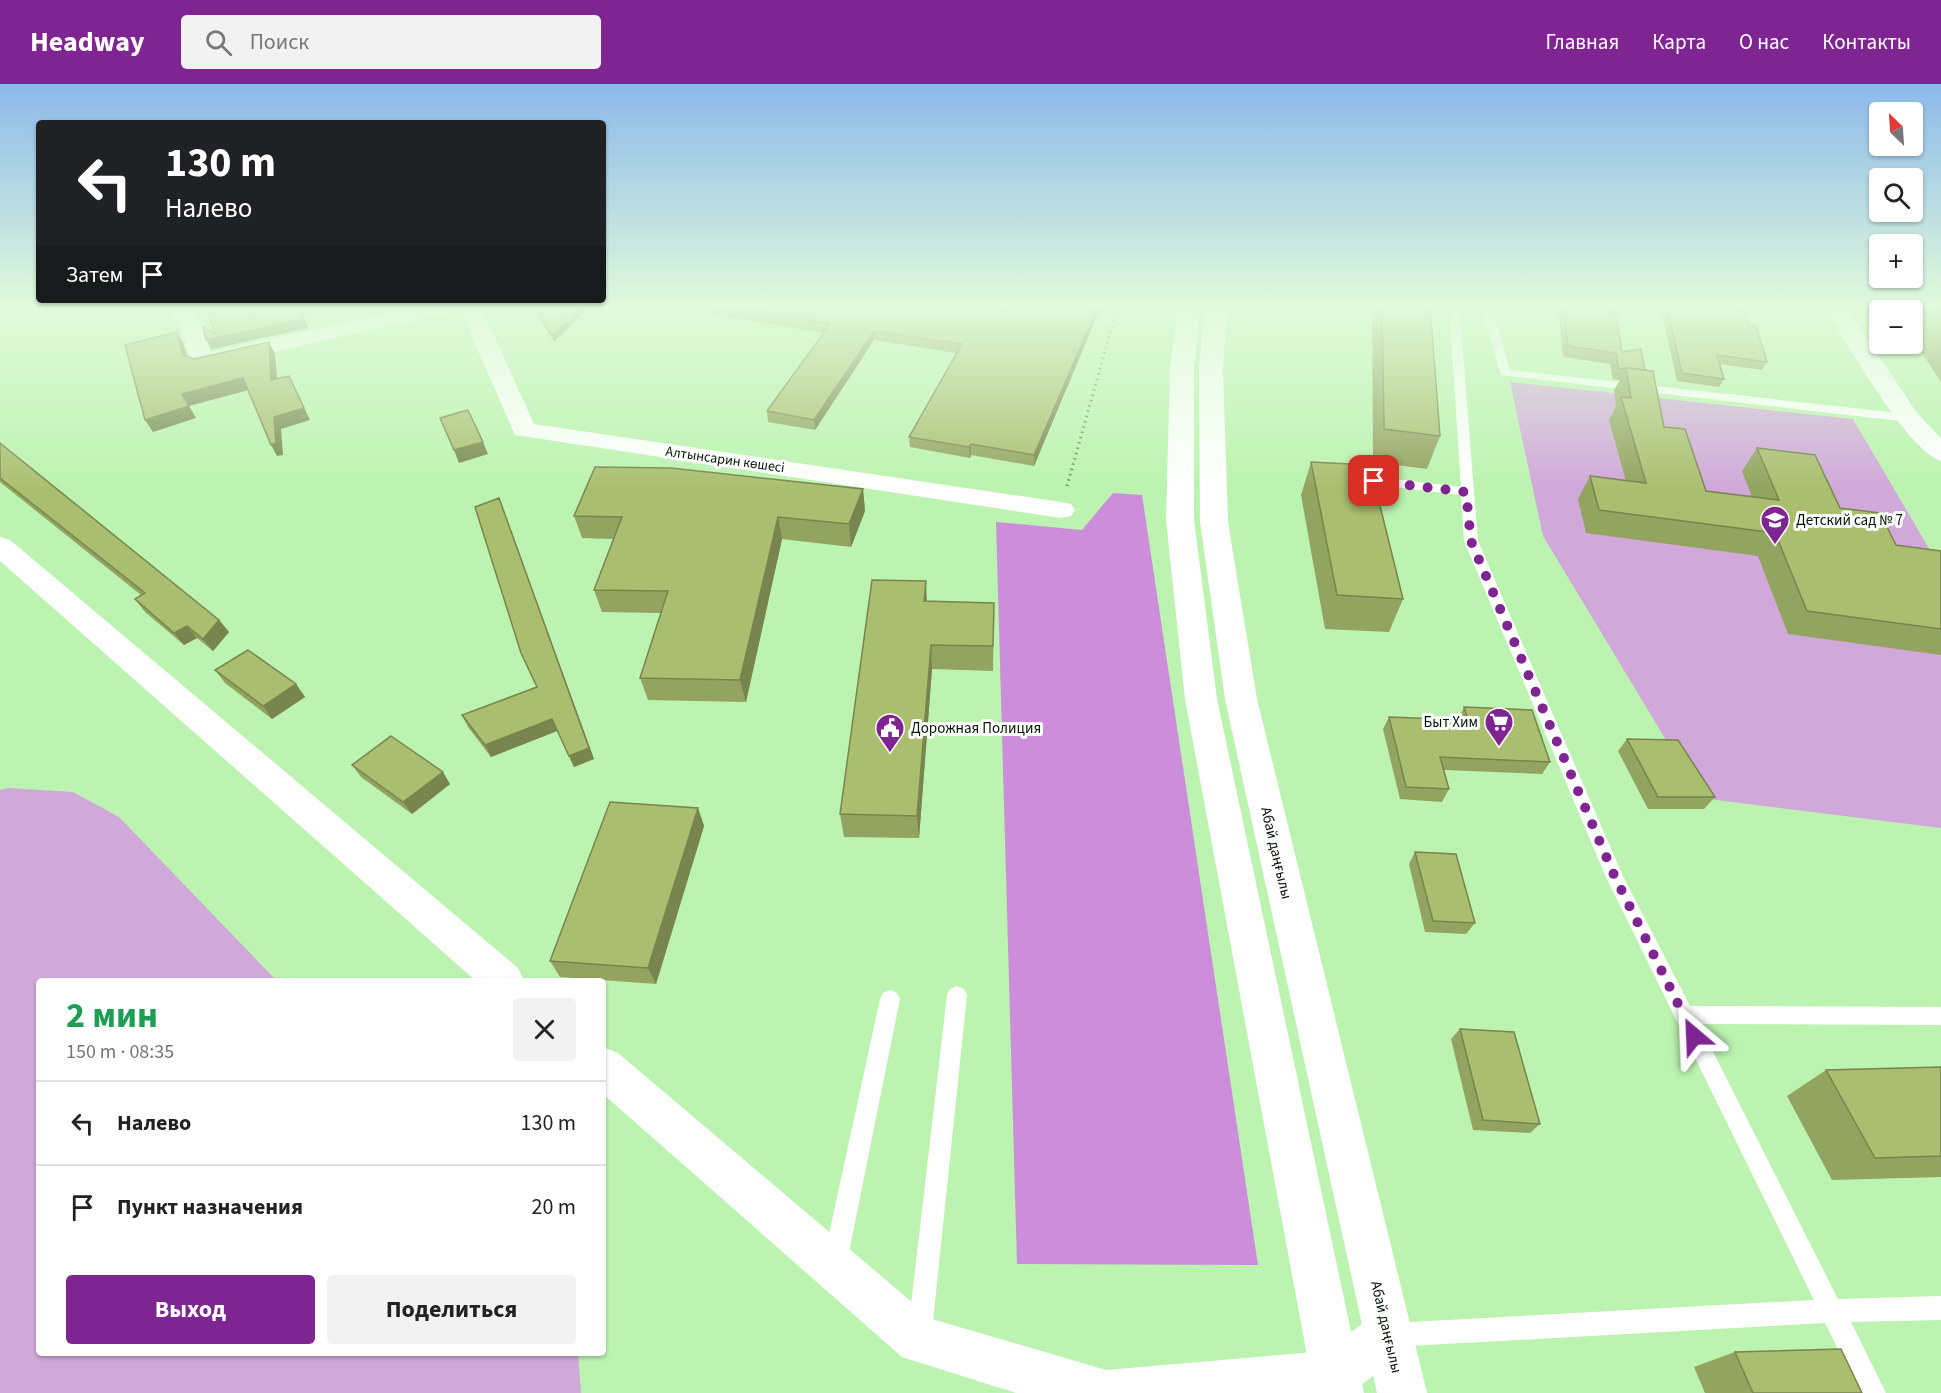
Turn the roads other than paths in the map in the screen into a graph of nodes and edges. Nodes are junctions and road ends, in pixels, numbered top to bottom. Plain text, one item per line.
1 (496, 366) edge
2 (1182, 366) edge
3 (1211, 366) edge
4 (1458, 366) edge
5 (1503, 366) edge
6 (1874, 366) edge
7 (1908, 418) junction
8 (1941, 453) edge
9 (1351, 478) edge
10 (1466, 492) junction
11 (1061, 510) road end
12 (0, 546) edge
13 (501, 978) edge
14 (957, 995) dead end
15 (890, 999) dead end
16 (1683, 1015) junction
17 (1941, 1016) edge
18 (606, 1069) edge
19 (834, 1266) junction
20 (1941, 1308) edge
21 (1830, 1311) junction
22 (1387, 1335) junction
23 (919, 1340) junction
24 (1337, 1384) edge
25 (1101, 1393) edge
26 (1111, 1393) edge
27 (1402, 1393) edge
28 (1873, 1393) edge

1 - 11 street, Алтынсарин көшесі
2 - 24 street
3 - 22 street, Абай даңғылы
4 - 10 lane
5 - 7 lane
6 - 7 street
7 - 8 street
9 - 10 lane
10 - 16 lane
12 - 13 street
14 - 23 lane
15 - 19 lane
16 - 17 lane
16 - 21 lane
18 - 19 street
19 - 23 street
20 - 21 lane
21 - 22 lane
21 - 28 lane
22 - 24 street
22 - 27 street, Абай даңғылы
23 - 25 street
24 - 26 street

